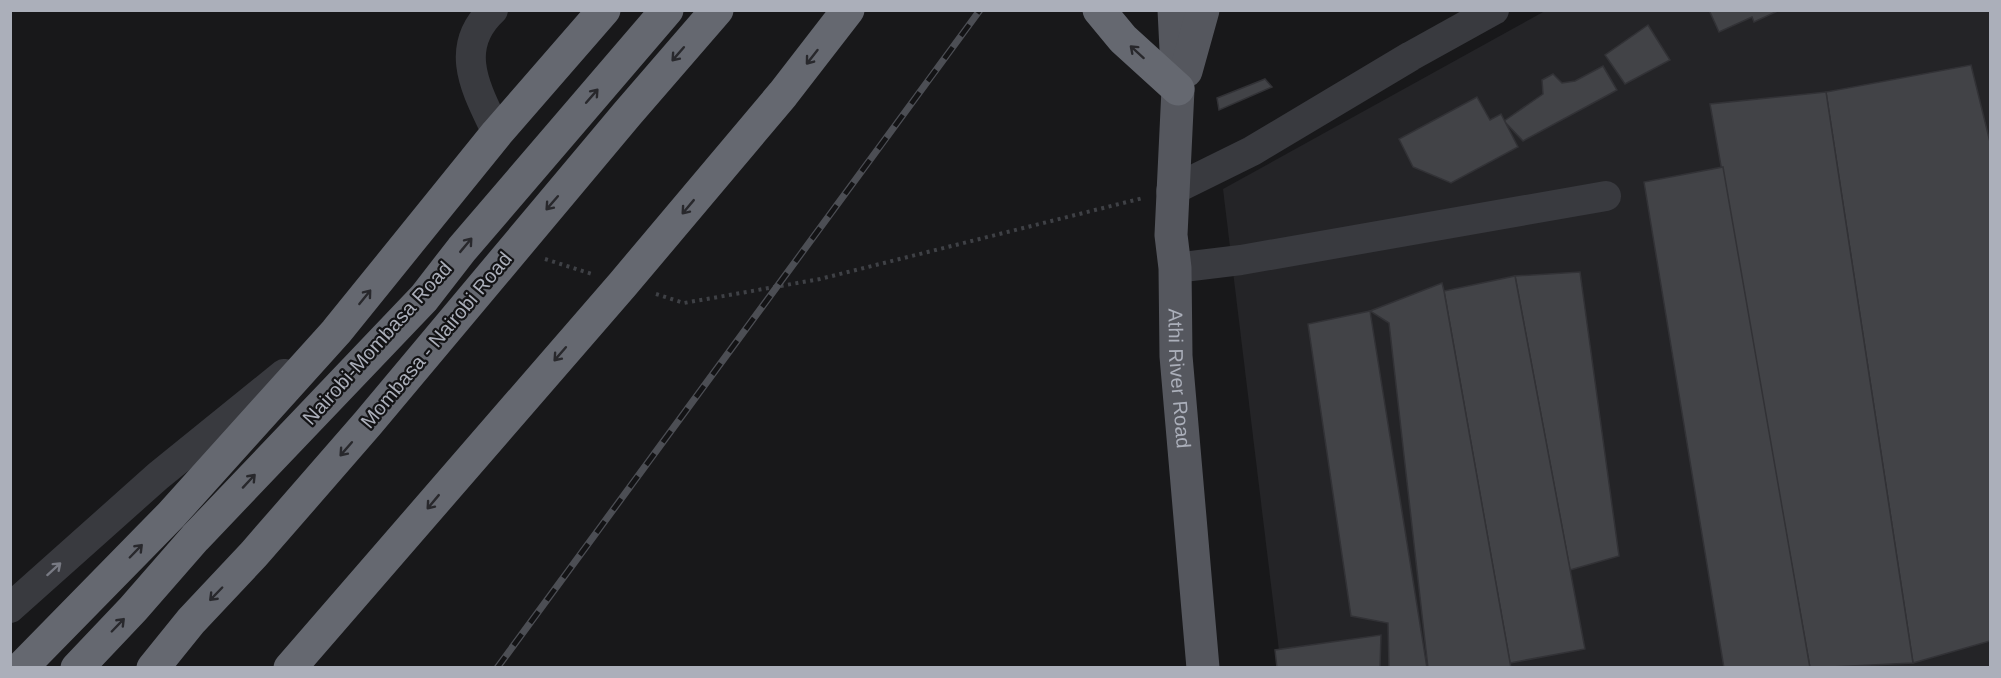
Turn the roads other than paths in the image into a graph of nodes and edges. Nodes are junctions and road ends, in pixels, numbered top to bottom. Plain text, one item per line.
1 (493, 10) edge
2 (604, 10) edge
3 (667, 10) edge
4 (717, 10) edge
5 (848, 10) edge
6 (1099, 10) edge
7 (1174, 10) edge
8 (1203, 10) edge
9 (1494, 10) edge
10 (1178, 89) junction
11 (497, 133) junction
12 (1171, 191) junction
13 (1606, 196) dead end
14 (1175, 268) junction
15 (336, 332) junction
16 (10, 608) edge
17 (21, 668) edge
18 (77, 668) edge
19 (153, 668) edge
20 (290, 668) edge
21 (1203, 668) edge

1 - 11 street
2 - 11 highway
18 -> 3 highway, Nairobi-Mombasa Road
4 -> 19 highway, Mombasa - Nairobi Road
5 -> 20 highway
10 -> 6 highway
7 - 10 main road, Athi River Road
8 - 10 main road, Athi River Road
9 - 12 street
10 - 12 main road, Athi River Road
15 -> 11 highway
12 - 14 main road, Athi River Road
13 - 14 street
14 - 21 main road, Athi River Road
16 -> 15 street
17 -> 15 highway

